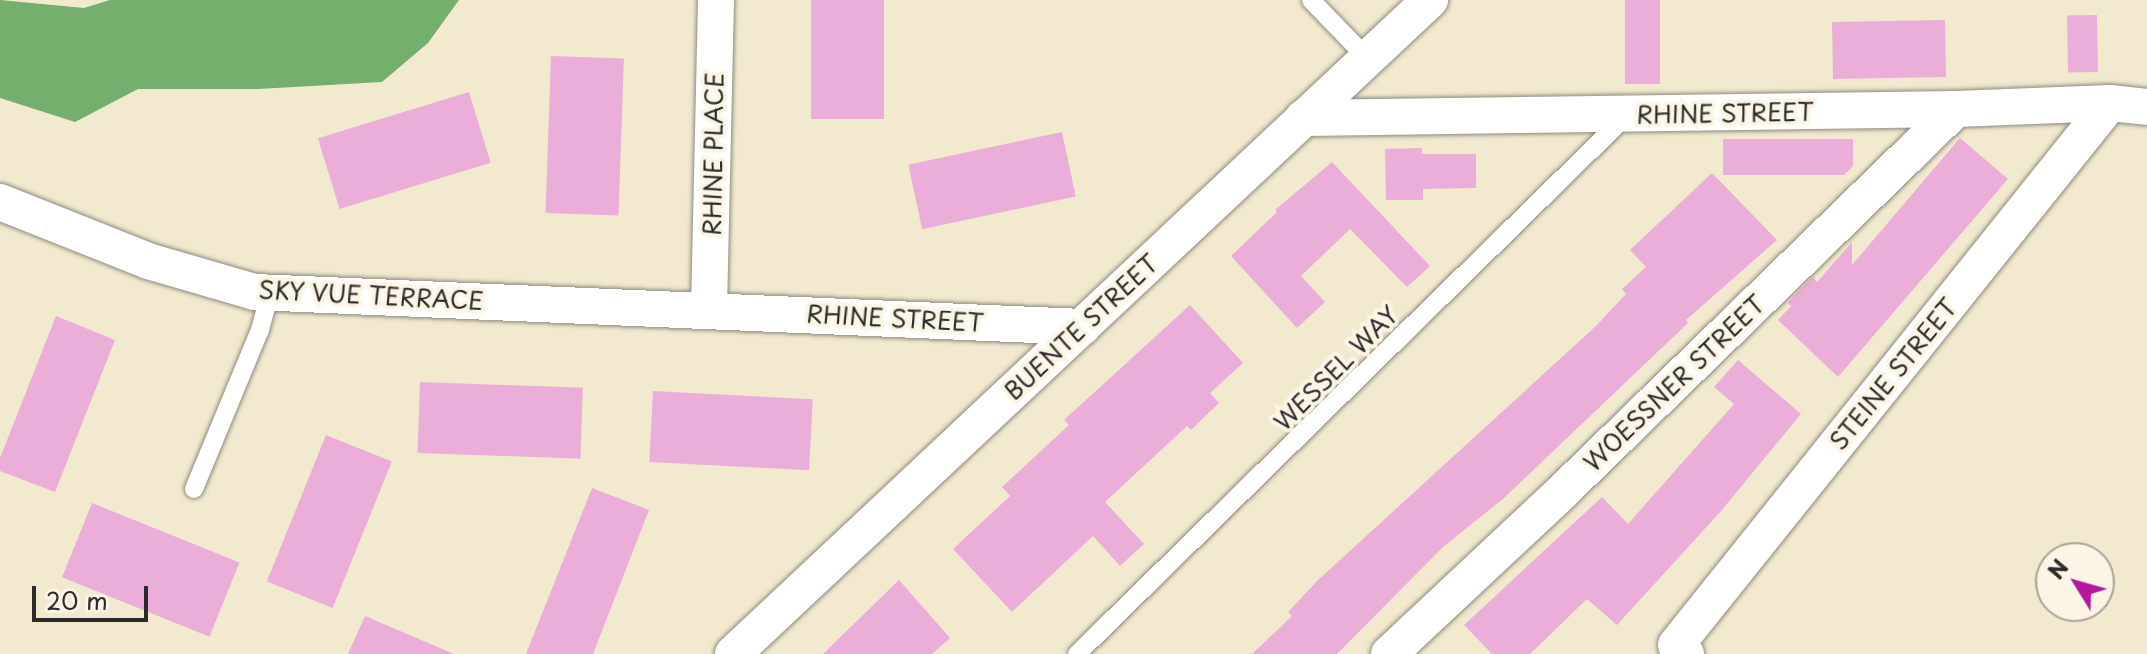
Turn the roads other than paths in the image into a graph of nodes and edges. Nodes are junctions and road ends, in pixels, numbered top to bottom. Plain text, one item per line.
1 (716, 0) edge
2 (1311, 0) edge
3 (1430, 0) edge
4 (1367, 58) junction
5 (2110, 103) junction
6 (2147, 107) edge
7 (1956, 109) junction
8 (1628, 114) junction
9 (1303, 118) junction
10 (0, 202) edge
11 (270, 293) junction
12 (709, 309) junction
13 (1082, 327) junction
14 (194, 489) dead end
15 (1681, 650) edge
16 (733, 654) edge
17 (1077, 654) edge
18 (1389, 654) edge

1 - 12 street, RHINE PLACE
2 - 4 lane
3 - 4 street, BUENTE STREET
4 - 9 street, BUENTE STREET
5 - 6 street, RHINE STREET
5 - 7 street, RHINE STREET
5 - 15 street, STEINE STREET
7 - 8 street, RHINE STREET
7 - 18 street, WOESSNER STREET
8 - 9 street, RHINE STREET
8 - 17 lane, WESSEL WAY
9 - 13 street, BUENTE STREET
10 - 11 street, SKY VUE TERRACE
11 - 12 street, SKY VUE TERRACE
11 - 14 lane
12 - 13 street, RHINE STREET
13 - 16 street, BUENTE STREET

